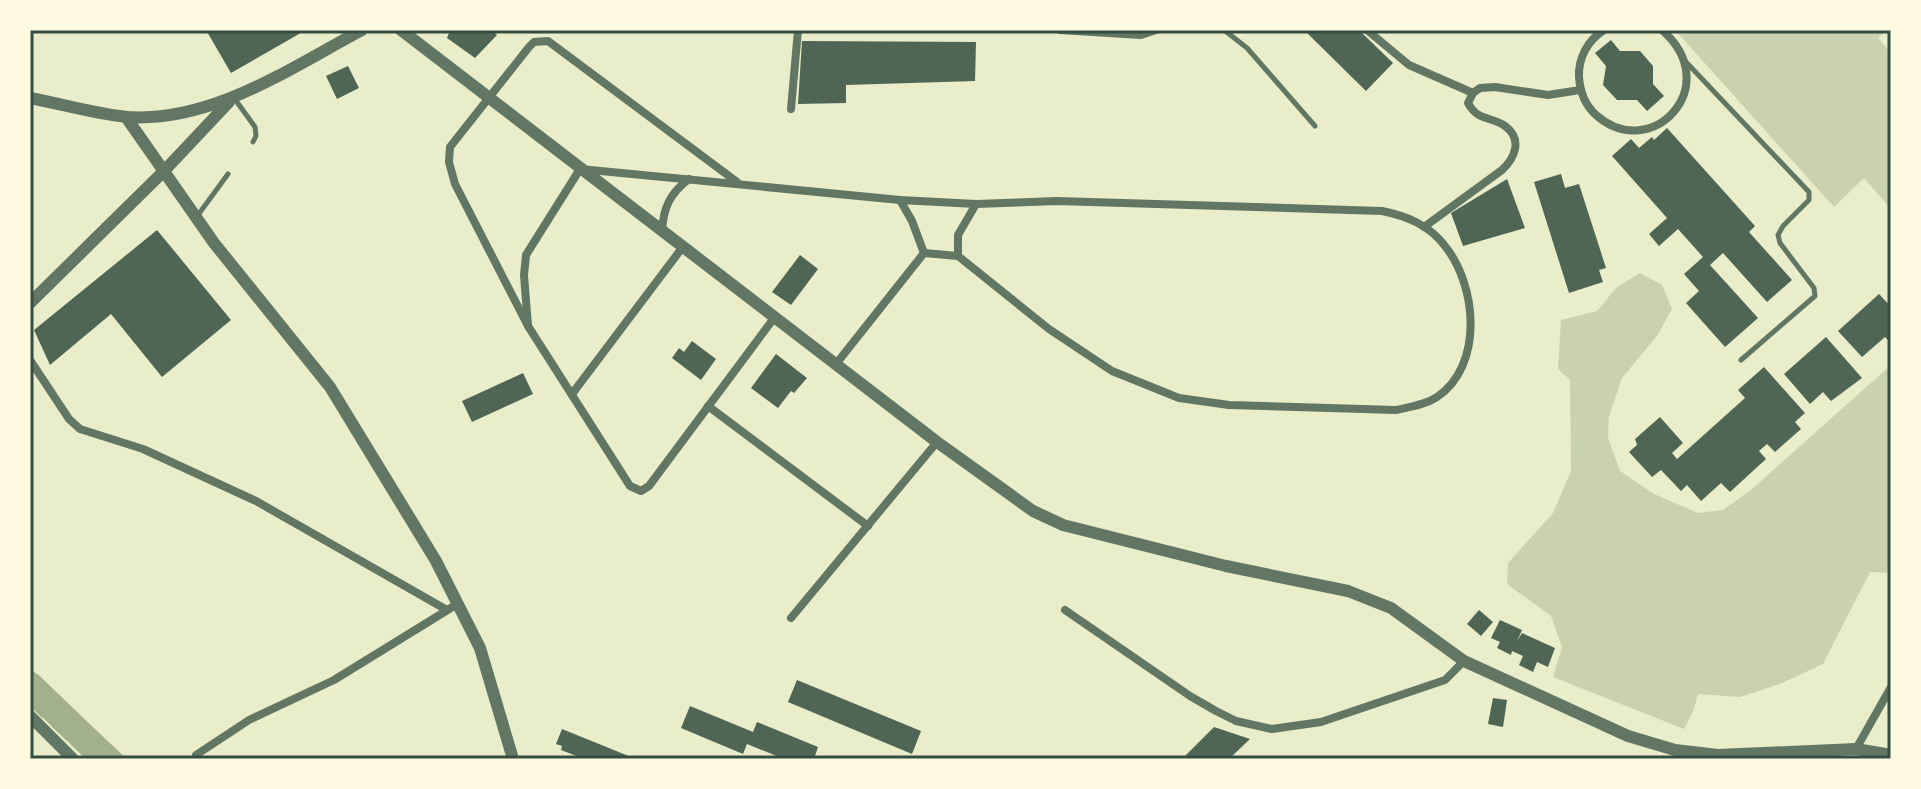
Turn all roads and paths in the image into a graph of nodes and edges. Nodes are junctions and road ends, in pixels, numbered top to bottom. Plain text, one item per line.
1 (362, 30) edge
2 (401, 30) edge
3 (798, 30) edge
4 (1060, 30) edge
5 (1156, 30) edge
6 (1224, 30) edge
7 (1367, 30) edge
8 (1604, 30) edge
9 (1662, 30) edge
10 (1686, 62) junction
11 (1580, 90) junction
12 (1473, 93) junction
13 (234, 97) junction
14 (30, 98) edge
15 (488, 98) junction
16 (791, 109) dead end
17 (126, 117) junction
18 (1315, 126) dead end
19 (253, 142) dead end
20 (580, 169) junction
21 (164, 171) junction
22 (228, 174) dead end
23 (690, 179) junction
24 (737, 182) junction
25 (900, 200) junction
26 (976, 204) junction
27 (196, 217) junction
28 (1424, 227) junction
29 (662, 232) junction
30 (682, 248) junction
31 (924, 253) junction
32 (958, 256) junction
33 (30, 303) edge
34 (774, 318) junction
35 (528, 326) junction
36 (30, 360) edge
37 (1741, 360) dead end
38 (836, 364) junction
39 (572, 394) junction
40 (708, 406) junction
41 (937, 442) junction
42 (868, 526) junction
43 (459, 603) junction
44 (447, 610) junction
45 (1065, 610) dead end
46 (791, 618) dead end
47 (1464, 661) junction
48 (1891, 687) edge
49 (30, 716) edge
50 (1856, 749) junction
51 (196, 755) dead end
52 (1891, 755) edge
53 (1794, 756) edge
54 (73, 759) edge
55 (513, 759) edge

1 - 13 street
2 - 15 street
3 - 16 street
4 - 5 street
6 - 18 lane
7 - 12 street
8 - 11 street
9 - 10 street
10 - 11 street
10 - 37 lane
11 - 12 street
12 - 28 street
13 - 17 street
13 - 19 lane
13 - 21 street
14 - 17 street
15 - 20 street
15 - 24 street
15 - 35 street
17 - 21 street
20 - 23 street
20 - 29 street
20 - 35 street
21 - 27 street
21 - 33 street
22 - 27 lane
23 - 24 street
23 - 29 street
24 - 25 street
25 - 26 street
25 - 31 street
26 - 28 street
26 - 32 street
27 - 43 street
28 - 32 street
29 - 30 street
30 - 34 street
30 - 39 street
31 - 32 street
31 - 38 street
34 - 38 street
34 - 40 street
35 - 39 street
36 - 44 street
38 - 41 street
39 - 40 street
40 - 42 street
41 - 42 street
41 - 47 street
42 - 46 street
43 - 44 street
43 - 55 street
44 - 51 street
45 - 47 street
47 - 53 street
48 - 50 street
49 - 54 street
50 - 52 street
50 - 53 street

